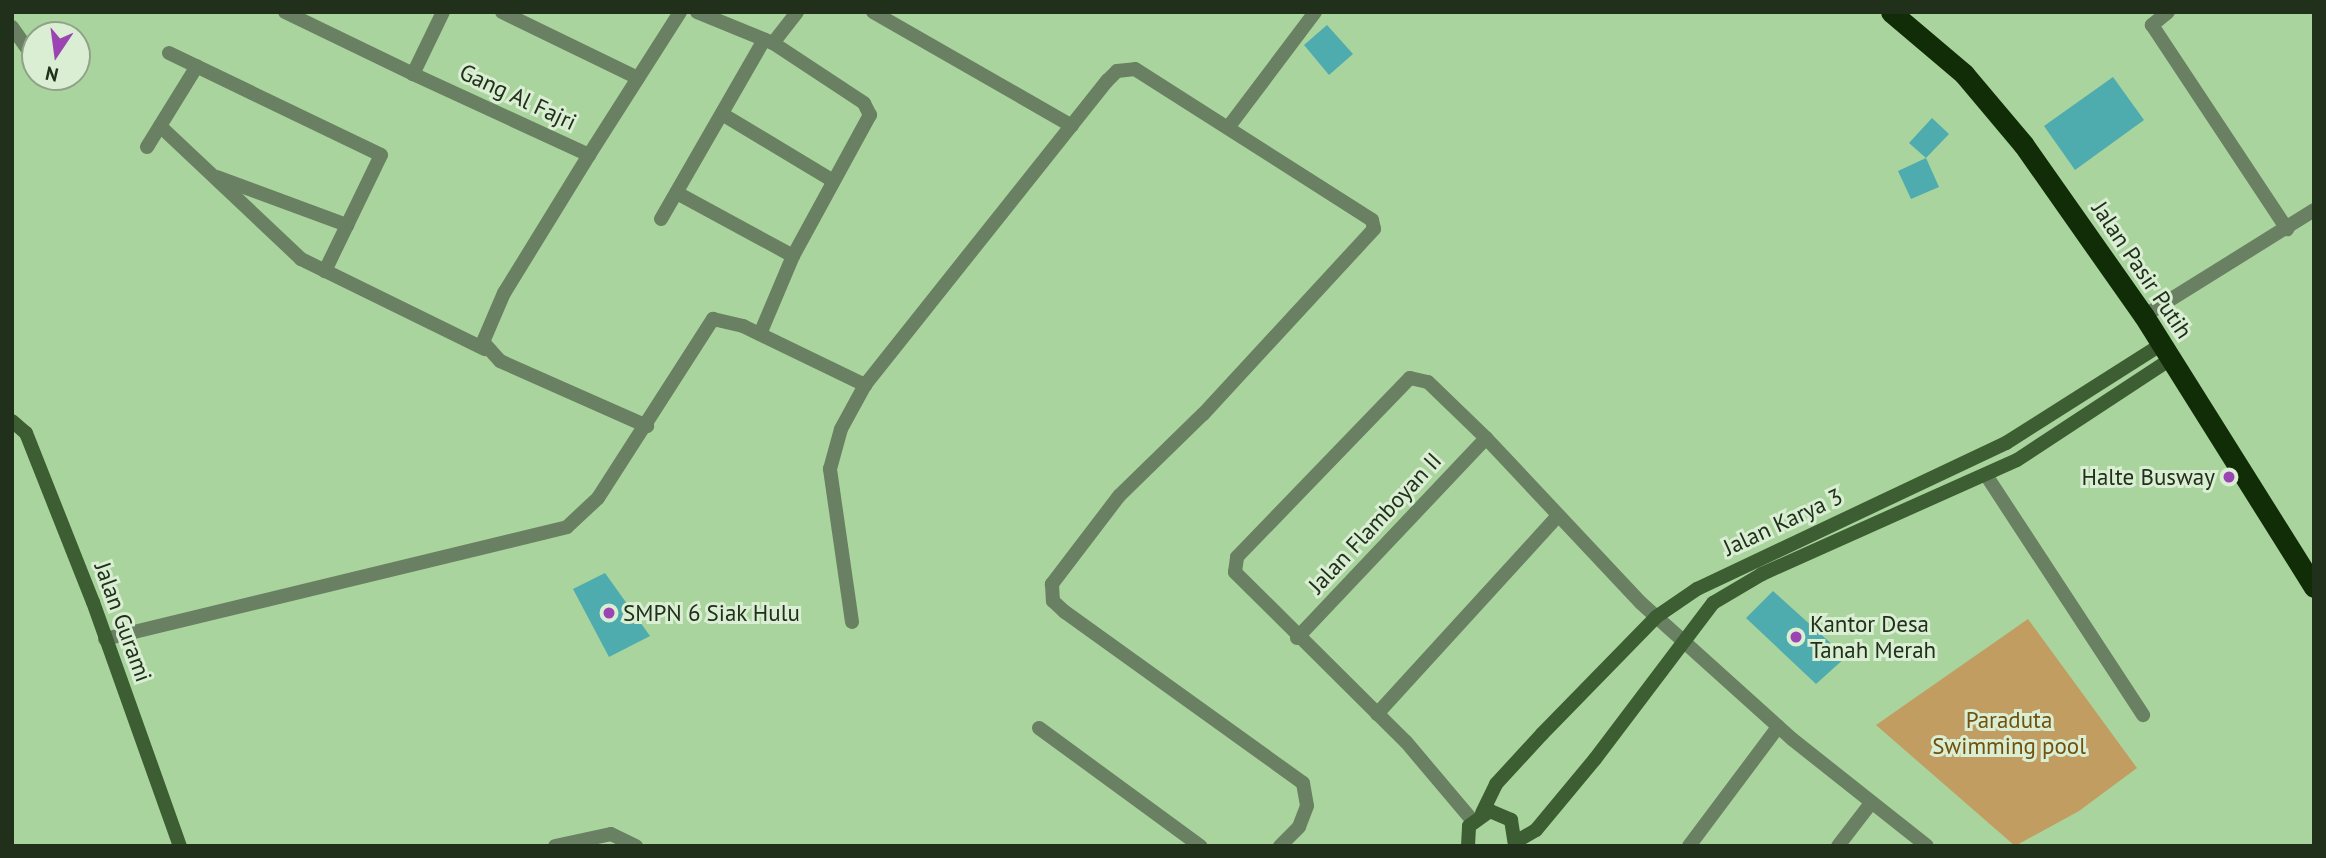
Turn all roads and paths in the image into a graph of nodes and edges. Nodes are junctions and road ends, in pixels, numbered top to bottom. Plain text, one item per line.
1 (285, 12) edge
2 (443, 12) edge
3 (502, 12) edge
4 (680, 12) edge
5 (697, 12) edge
6 (797, 12) edge
7 (873, 12) edge
8 (1315, 12) edge
9 (1891, 12) edge
10 (2168, 12) edge
11 (769, 41) junction
12 (169, 53) dead end
13 (197, 66) junction
14 (413, 74) junction
15 (638, 78) junction
16 (722, 114) junction
17 (1230, 125) junction
18 (160, 126) junction
19 (1072, 126) junction
20 (147, 147) dead end
21 (589, 155) junction
22 (210, 174) junction
23 (832, 180) junction
24 (677, 192) junction
25 (2314, 210) edge
26 (661, 219) dead end
27 (347, 225) junction
28 (2287, 229) junction
29 (793, 256) junction
30 (325, 271) junction
31 (2144, 316) junction
32 (760, 334) junction
33 (485, 349) junction
34 (2166, 351) junction
35 (865, 385) junction
36 (2050, 417) junction
37 (12, 421) edge
38 (647, 426) junction
39 (2060, 435) junction
40 (1486, 438) junction
41 (2006, 443) junction
42 (2017, 460) junction
43 (1986, 475) junction
44 (1557, 517) junction
45 (1755, 559) junction
46 (1762, 574) junction
47 (2314, 587) edge
48 (1656, 617) junction
49 (852, 622) dead end
50 (1297, 638) junction
51 (106, 639) junction
52 (1685, 640) junction
53 (1377, 714) junction
54 (2143, 715) dead end
55 (1778, 727) junction
56 (1039, 728) dead end
57 (1871, 803) junction
58 (1477, 817) junction
59 (1516, 844) edge
60 (1468, 845) edge
61 (180, 846) edge
62 (555, 846) edge
63 (636, 846) edge
64 (1200, 846) edge
65 (1280, 846) edge
66 (1689, 846) edge
67 (1838, 846) edge
68 (1927, 846) edge

1 - 14 street, Gang Al Fajri
2 - 14 street
3 - 15 street
4 - 15 street, Gang Al Fajri
5 - 11 street
6 - 11 street
7 - 19 street
8 - 17 street
9 - 31 highway, Jalan Pasir Putih
10 - 28 street
11 - 16 street
11 - 23 street
12 - 13 street
13 - 18 street
13 - 27 street
14 - 21 street, Gang Al Fajri
15 - 21 street, Gang Al Fajri
16 - 23 street
16 - 24 street
17 - 19 street
17 - 65 street
18 - 20 street
18 - 22 street
19 - 35 street
21 - 33 street
22 - 27 street
22 - 30 street
23 - 29 street
24 - 26 street
24 - 29 street
25 - 28 street
27 - 30 street
28 - 31 street
29 - 32 street
30 - 33 street
31 - 34 highway, Jalan Pasir Putih
32 - 35 street
32 - 38 street
33 - 38 street
34 - 36 street, Jalan Karya 3
34 - 39 street, Jalan Karya 3
34 - 47 highway, Jalan Pasir Putih
35 - 49 street
36 - 39 street
36 - 41 street, Jalan Karya 3
37 - 51 street, Jalan Gurami
38 - 51 street
39 - 42 street, Jalan Karya 3
40 - 44 street
40 - 50 street, Jalan Flamboyan II
40 - 50 street
41 - 42 street
41 - 45 street, Jalan Karya 3
42 - 43 street, Jalan Karya 3
43 - 46 street, Jalan Karya 3
43 - 54 street
44 - 48 street
44 - 53 street
45 - 46 street
45 - 48 street, Jalan Karya 3
46 - 52 street, Jalan Karya 3
48 - 52 street
48 - 58 street, Jalan Karya 3
50 - 53 street
51 - 61 street, Jalan Gurami
52 - 55 street
52 - 59 street, Jalan Karya 3
53 - 58 street
55 - 57 street
55 - 66 street
56 - 64 street
57 - 67 street
57 - 68 street
58 - 59 street, Jalan Karya 3
58 - 60 street, Jalan Karya 3
62 - 63 street

